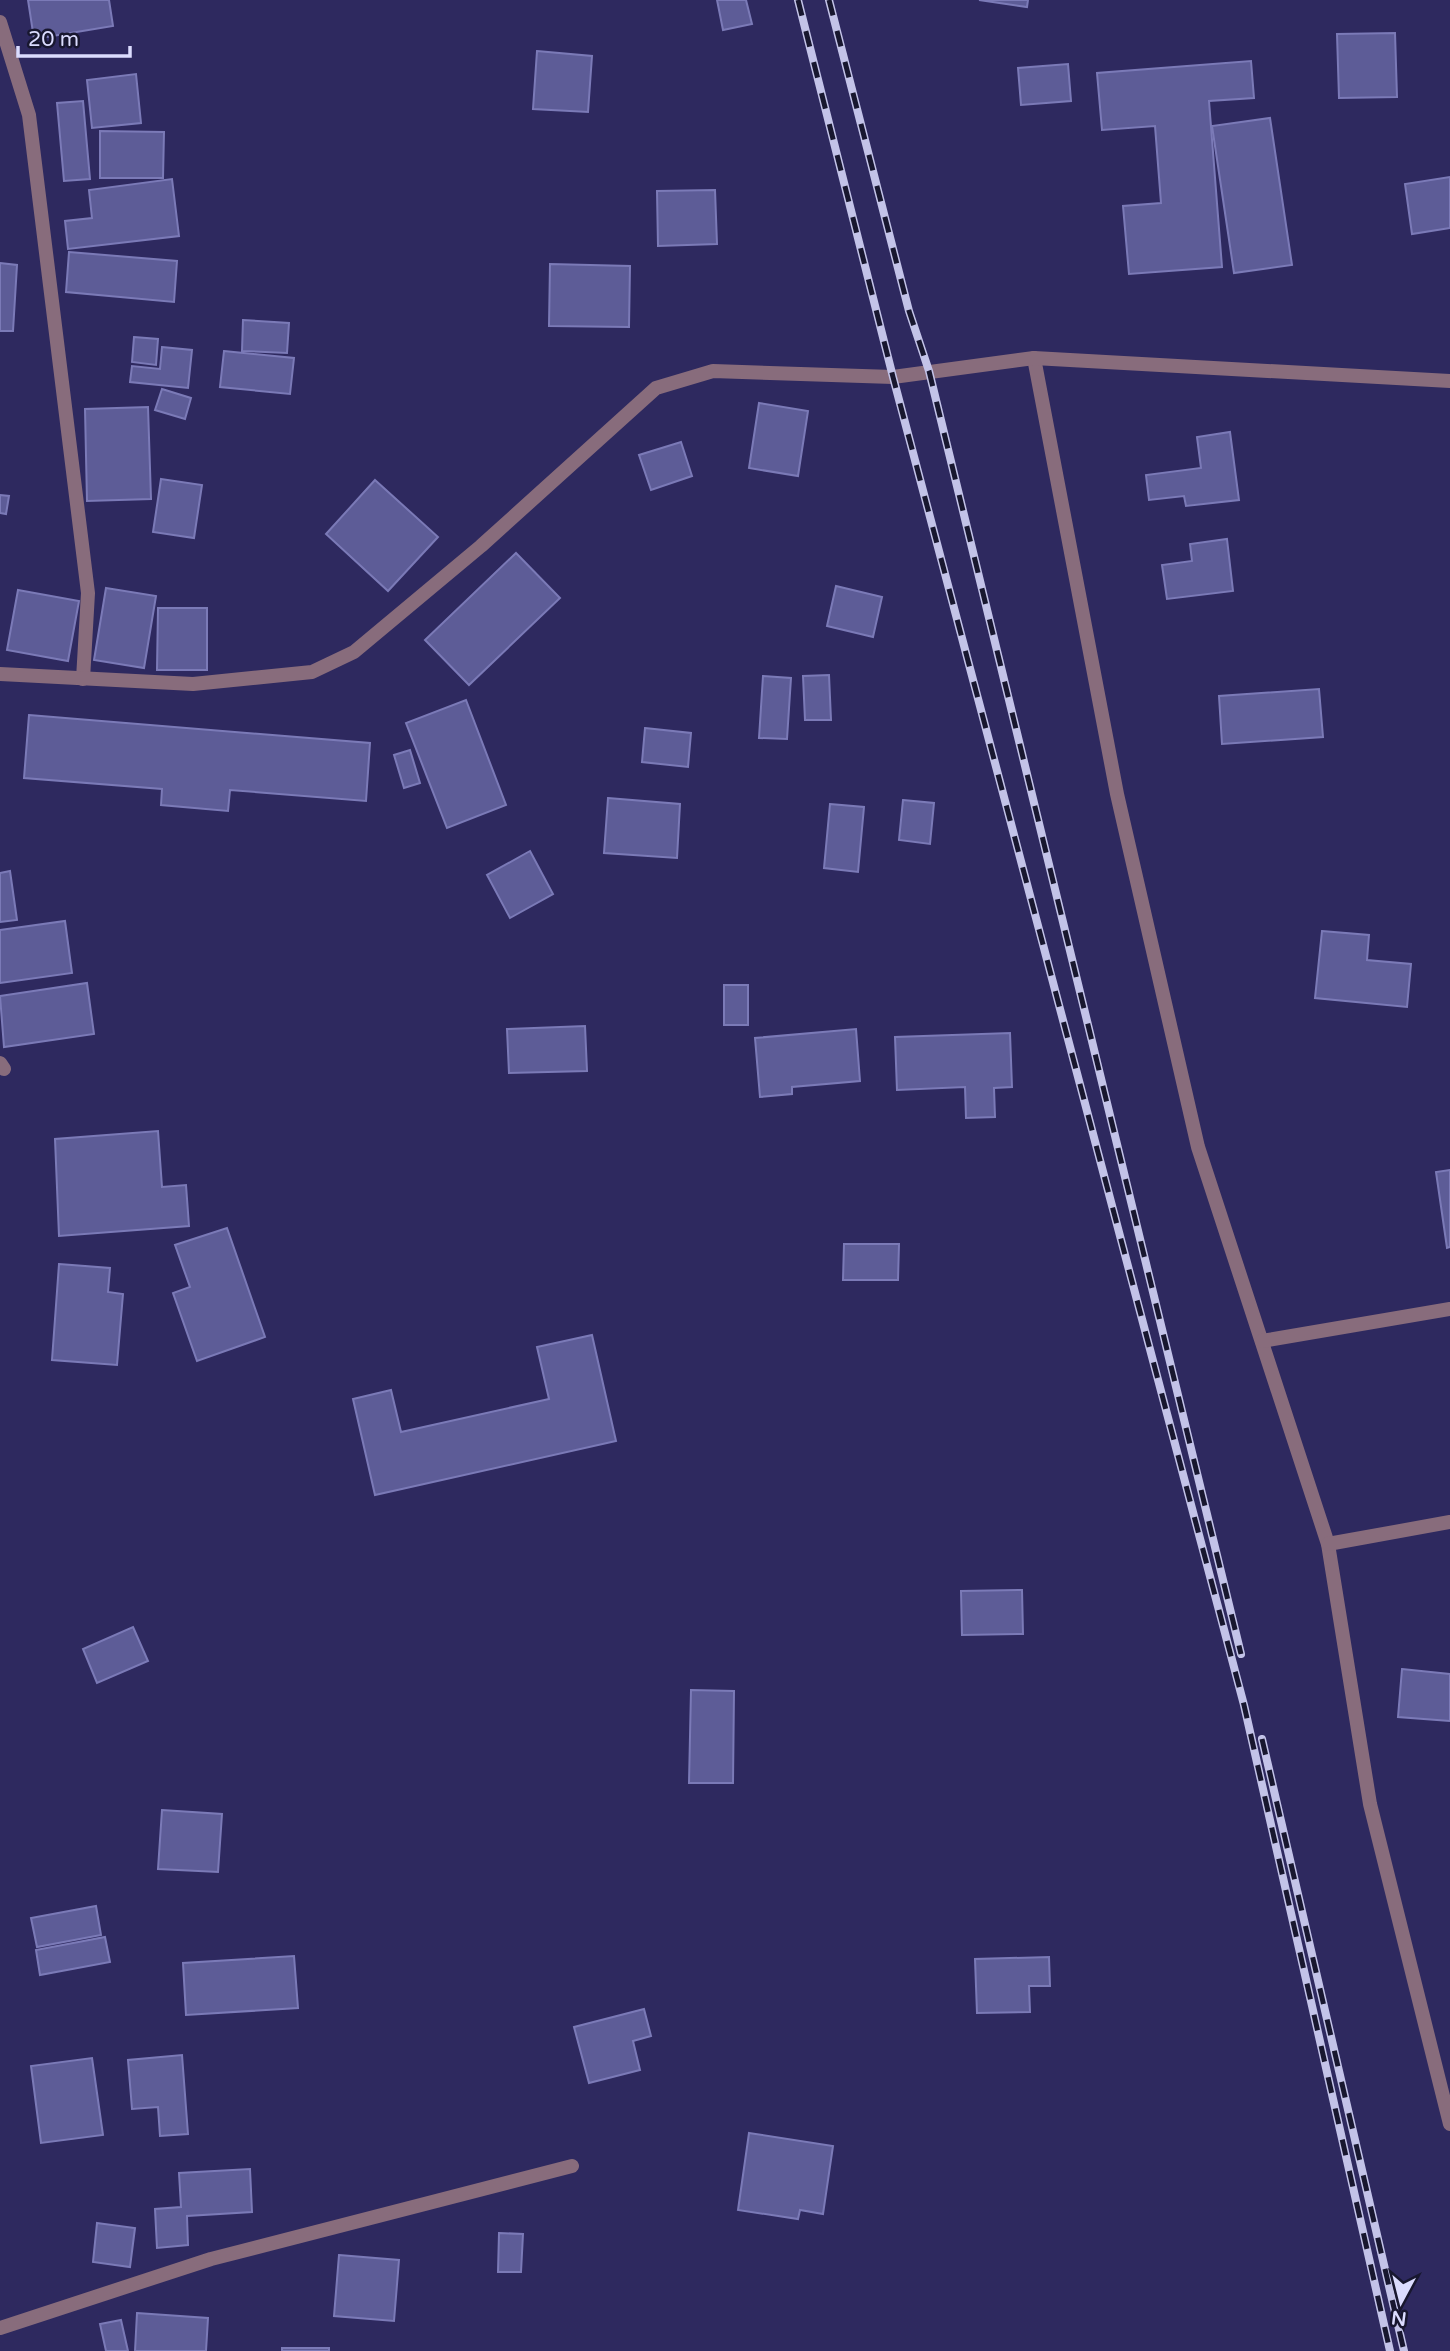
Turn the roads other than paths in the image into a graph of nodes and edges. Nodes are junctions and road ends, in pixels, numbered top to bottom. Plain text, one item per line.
1 (0, 22) edge
2 (1034, 358) junction
3 (1450, 381) edge
4 (0, 674) edge
5 (83, 679) junction
6 (1450, 1309) edge
7 (1262, 1340) junction
8 (1450, 1522) edge
9 (1328, 1544) junction
10 (1450, 2124) edge
11 (572, 2166) dead end
12 (0, 2328) edge

1 - 5 street
2 - 3 street
2 - 5 street
2 - 7 street
4 - 5 street
6 - 7 street
7 - 9 street
8 - 9 street
9 - 10 street
11 - 12 street

